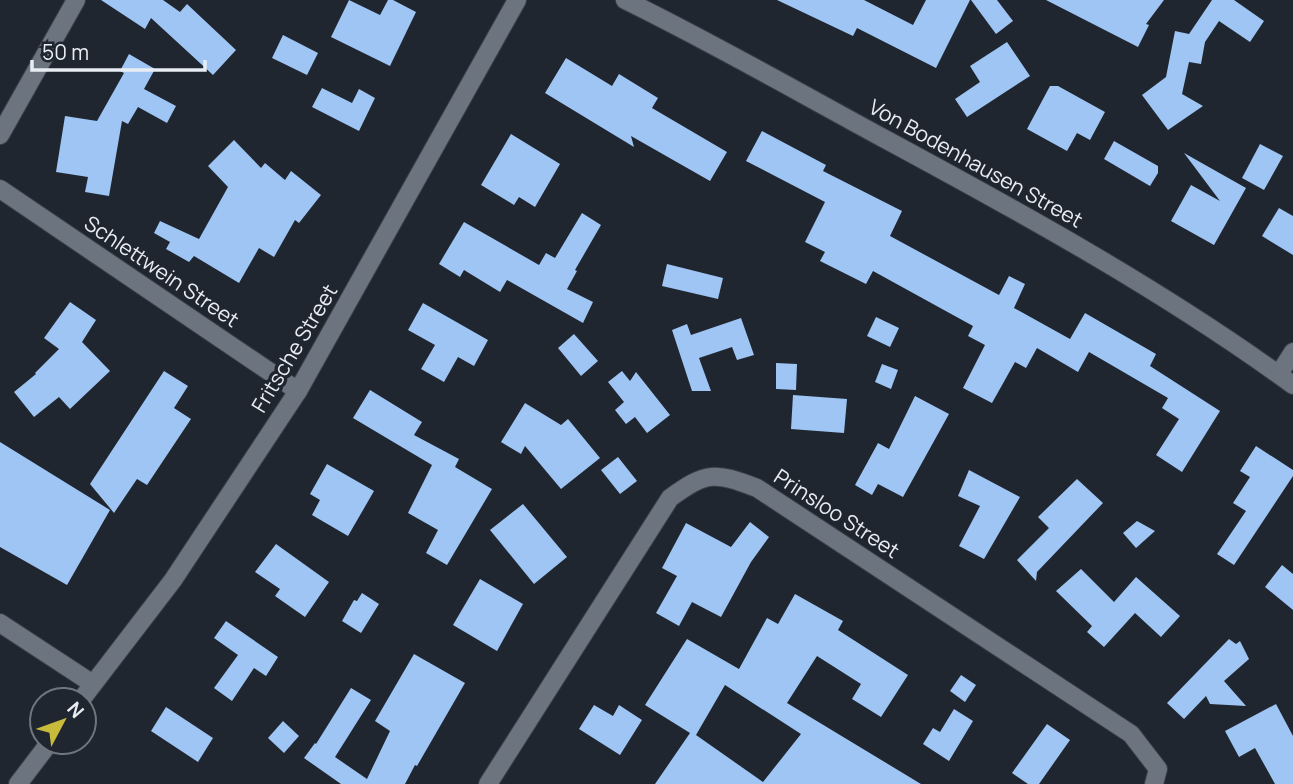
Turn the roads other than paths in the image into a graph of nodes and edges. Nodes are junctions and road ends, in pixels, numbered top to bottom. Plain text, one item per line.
1 (76, 0) edge
2 (517, 0) edge
3 (625, 0) edge
4 (0, 135) edge
5 (0, 189) edge
6 (1293, 352) edge
7 (1286, 379) edge
8 (299, 391) junction
9 (0, 623) edge
10 (93, 684) joint
11 (40, 756) edge
12 (493, 783) edge
13 (19, 784) edge
14 (1154, 784) edge

1 - 4 street
2 - 8 street, Fritsche Street
3 - 7 street, Von Bodenhausen Street
5 - 8 street, Schlettwein Street
6 - 7 street
8 - 10 street, Fritsche Street
9 - 10 street
11 - 13 street
12 - 14 street, Prinsloo Street

